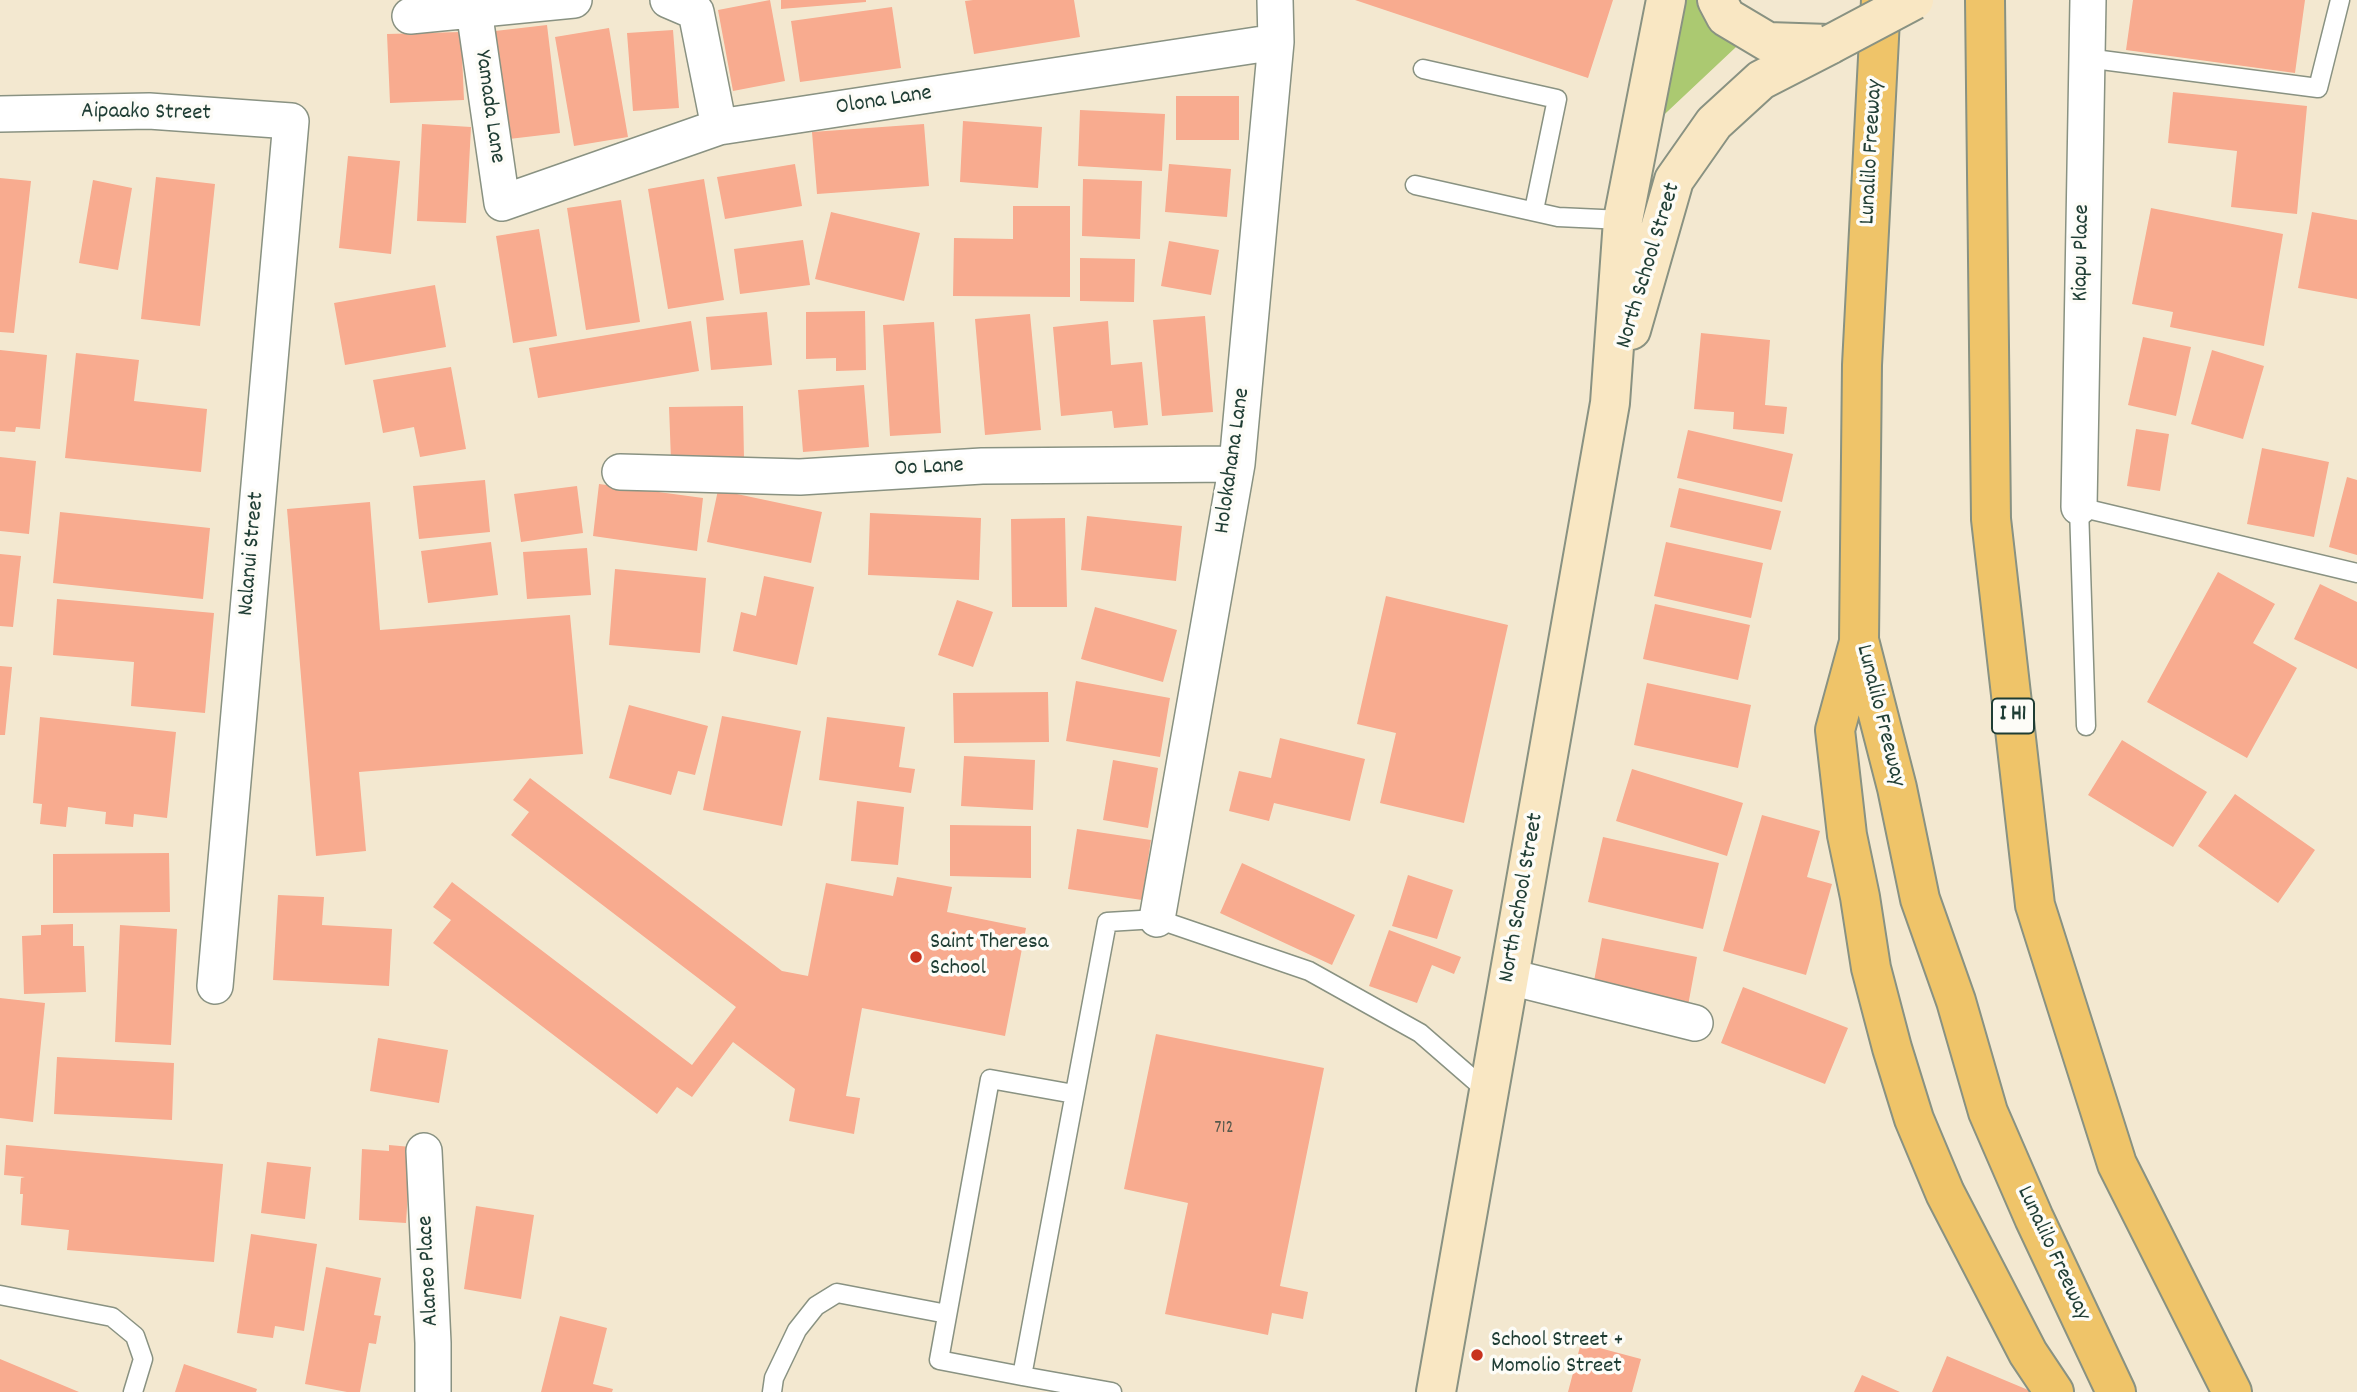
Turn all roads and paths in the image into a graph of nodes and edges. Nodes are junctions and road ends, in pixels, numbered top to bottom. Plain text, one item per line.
1 (575, 0) edge
2 (668, 0) edge
3 (1275, 0) edge
4 (1666, 0) edge
5 (1717, 0) edge
6 (1881, 0) edge
7 (1914, 0) edge
8 (1985, 0) edge
9 (2088, 0) edge
10 (2340, 0) edge
11 (474, 10) junction
12 (411, 16) dead end
13 (1276, 42) junction
14 (1831, 44) junction
15 (2086, 58) junction
16 (1423, 69) dead end
17 (0, 114) edge
18 (291, 121) joint
19 (719, 127) junction
20 (1415, 185) dead end
21 (502, 203) joint
22 (1534, 210) junction
23 (1623, 220) junction
24 (1610, 403) junction
25 (1237, 464) junction
26 (621, 472) dead end
27 (2079, 507) junction
28 (2357, 573) edge
29 (1859, 640) junction
30 (2086, 726) dead end
31 (1157, 919) junction
32 (1510, 977) junction
33 (215, 986) dead end
34 (1695, 1023) dead end
35 (1489, 1093) junction
36 (1074, 1094) junction
37 (424, 1151) dead end
38 (0, 1295) edge
39 (947, 1314) junction
40 (1022, 1376) junction
41 (133, 1392) edge
42 (433, 1392) edge
43 (772, 1392) edge
44 (1112, 1392) edge
45 (1436, 1392) edge
46 (2054, 1392) edge
47 (2116, 1392) edge
48 (2232, 1392) edge

1 - 11 street
2 - 19 street
3 - 13 street, Holokahana Lane
4 - 23 main road, North School Street
5 - 14 main road
6 - 29 highway, Lunalilo Freeway
7 - 14 main road, North School Street, bridge
8 - 48 highway, I H1
9 - 15 street, Kiapu Place
10 - 15 lane
11 - 12 street
11 - 21 street, Yamada Lane
13 - 19 street, Olona Lane
13 - 25 street, Holokahana Lane
14 - 24 main road, North School Street
15 - 27 street, Kiapu Place
16 - 22 lane
17 - 18 street, Aipaako Street
18 - 33 street, Nalanui Street
19 - 21 street, Olona Lane
20 - 22 lane
22 - 23 lane
23 - 24 main road, North School Street
24 - 32 main road, North School Street
25 - 26 street, Oo Lane
25 - 31 street, Holokahana Lane
27 - 28 lane
27 - 30 lane
29 - 46 highway
29 - 47 highway, Lunalilo Freeway
31 - 35 lane
31 - 36 lane
32 - 34 street
32 - 35 main road, North School Street
35 - 45 main road, North School Street
36 - 39 lane
36 - 40 lane
37 - 42 street, Alaneo Place
38 - 41 lane
39 - 40 lane
39 - 43 lane
40 - 44 lane

